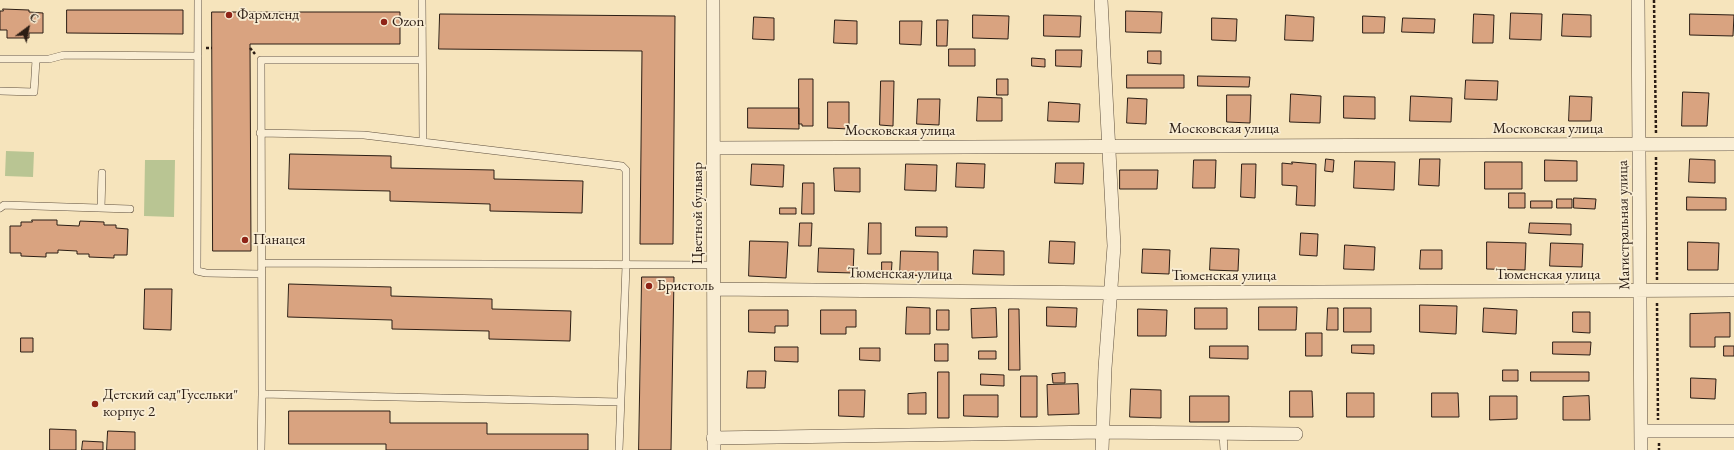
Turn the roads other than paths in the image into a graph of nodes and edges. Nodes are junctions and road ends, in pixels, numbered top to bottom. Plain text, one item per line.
1 (198, 0) edge
2 (422, 0) edge
3 (713, 0) edge
4 (1101, 0) edge
5 (1638, 0) edge
6 (198, 56) junction
7 (0, 59) edge
8 (36, 60) junction
9 (422, 60) junction
10 (0, 91) edge
11 (260, 133) junction
12 (422, 142) junction
13 (1640, 144) junction
14 (1734, 144) edge
15 (1108, 145) junction
16 (714, 148) junction
17 (102, 173) dead end
18 (0, 208) edge
19 (101, 208) junction
20 (130, 209) dead end
21 (262, 263) junction
22 (714, 265) junction
23 (626, 266) junction
24 (261, 274) junction
25 (714, 289) junction
26 (1734, 290) edge
27 (1641, 291) junction
28 (1111, 293) junction
29 (262, 394) junction
30 (620, 402) junction
31 (1641, 431) junction
32 (1734, 431) edge
33 (1103, 432) junction
34 (1223, 434) junction
35 (1296, 434) dead end
36 (714, 444) edge
37 (261, 450) edge
38 (619, 450) edge
39 (1102, 450) edge
40 (1224, 450) edge
41 (1641, 450) edge

1 - 6 lane
2 - 9 lane
3 - 16 street, Цветной бульвар
4 - 15 street
5 - 13 street, Магистральная улица
6 - 8 lane
6 - 24 lane
7 - 8 lane
8 - 10 lane
9 - 11 lane
9 - 12 lane
11 - 12 lane
11 - 21 lane
12 - 23 lane
13 - 14 street, Московская улица
13 - 15 street, Московская улица
13 - 27 street, Магистральная улица
15 - 16 street, Московская улица
15 - 28 street
16 - 22 street, Цветной бульвар
17 - 19 lane
18 - 19 lane
19 - 20 lane
21 - 23 lane
21 - 24 lane
22 - 23 lane
22 - 25 street, Цветной бульвар
23 - 30 lane
24 - 29 lane
25 - 28 street, Тюменская улица
25 - 36 street, Цветной бульвар
26 - 27 street, Тюменская улица
27 - 28 street, Тюменская улица
27 - 31 street, Магистральная улица
28 - 33 street
29 - 30 lane
29 - 37 lane
30 - 38 lane
31 - 32 street
31 - 41 street, Магистральная улица
33 - 34 street
33 - 36 street
33 - 39 street
34 - 35 street
34 - 40 lane

